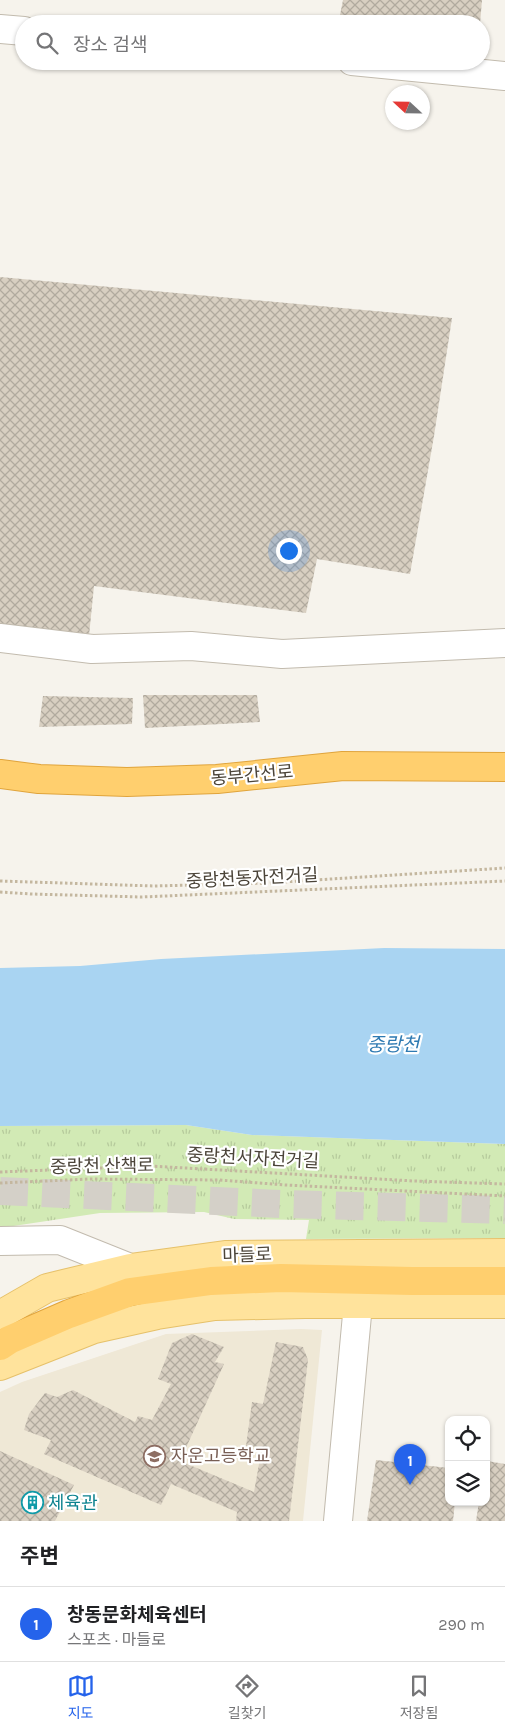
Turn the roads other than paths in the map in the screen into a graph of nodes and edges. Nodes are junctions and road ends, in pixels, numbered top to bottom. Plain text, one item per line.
1 (0, 29) edge
2 (15, 30) edge
3 (444, 70) edge
4 (505, 76) edge
5 (0, 638) edge
6 (505, 643) edge
7 (0, 765) edge
8 (505, 767) edge
9 (0, 774) edge
10 (39, 779) junction
11 (0, 1241) edge
12 (505, 1253) edge
13 (130, 1268) junction
14 (505, 1281) edge
15 (358, 1304) junction
16 (505, 1304) edge
17 (0, 1315) edge
18 (0, 1346) edge
19 (0, 1366) edge
20 (338, 1521) edge

1 - 2 street
3 - 4 street
5 - 6 street
7 - 10 highway
8 - 10 highway, 동부간선로
9 - 10 highway, 동부간선로
11 - 13 street
12 - 13 main road, 마들로
13 - 17 main road, 마들로
14 - 18 highway
15 - 16 main road
15 - 19 main road
15 - 20 street

